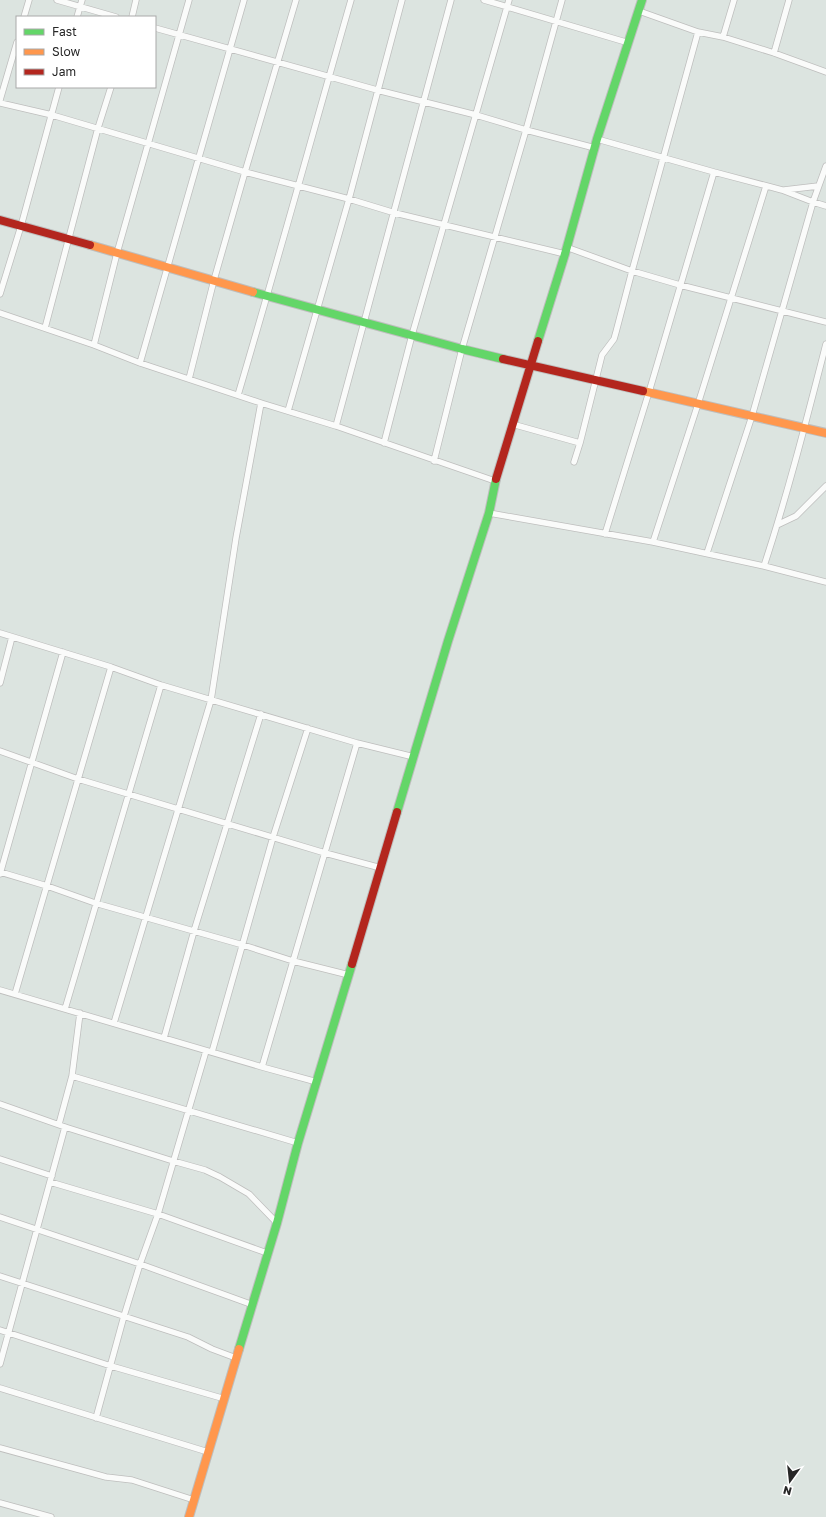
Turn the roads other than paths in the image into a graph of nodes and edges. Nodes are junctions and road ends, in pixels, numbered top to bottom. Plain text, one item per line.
1 (30, 0) edge
2 (57, 0) edge
3 (82, 0) edge
4 (136, 0) edge
5 (189, 0) edge
6 (244, 0) edge
7 (296, 0) edge
8 (351, 0) edge
9 (402, 0) edge
10 (451, 0) edge
11 (484, 0) edge
12 (509, 0) edge
13 (562, 0) edge
14 (642, 0) edge
15 (734, 0) edge
16 (789, 0) edge
17 (507, 6) junction
18 (80, 7) junction
19 (639, 11) junction
20 (24, 16) edge
21 (77, 16) edge
22 (112, 16) edge
23 (132, 16) edge
24 (556, 20) junction
25 (156, 28) edge
26 (698, 32) junction
27 (180, 35) junction
28 (723, 37) junction
29 (629, 43) junction
30 (16, 45) edge
31 (230, 49) junction
32 (774, 53) junction
33 (278, 62) junction
34 (826, 72) edge
35 (329, 76) junction
36 (59, 88) edge
37 (110, 88) edge
38 (377, 90) junction
39 (0, 101) edge
40 (424, 102) junction
41 (52, 114) junction
42 (476, 115) junction
43 (98, 128) junction
44 (526, 130) junction
45 (148, 143) junction
46 (596, 144) junction
47 (200, 157) junction
48 (663, 158) junction
49 (826, 166) edge
50 (245, 172) junction
51 (714, 172) junction
52 (298, 186) junction
53 (766, 186) junction
54 (818, 186) junction
55 (782, 190) junction
56 (349, 199) junction
57 (813, 202) junction
58 (826, 206) edge
59 (395, 213) junction
60 (0, 220) edge
61 (444, 224) junction
62 (21, 226) junction
63 (494, 237) junction
64 (69, 239) junction
65 (566, 250) junction
66 (117, 253) junction
67 (168, 267) junction
68 (632, 271) junction
69 (214, 280) junction
70 (680, 285) junction
71 (0, 294) edge
72 (268, 296) junction
73 (732, 298) junction
74 (316, 309) junction
75 (782, 311) junction
76 (0, 313) edge
77 (364, 322) junction
78 (826, 322) edge
79 (44, 328) junction
80 (412, 335) junction
81 (826, 344) edge
82 (94, 345) junction
83 (462, 349) junction
84 (140, 363) junction
85 (529, 365) junction
86 (189, 380) junction
87 (596, 381) junction
88 (649, 392) junction
89 (238, 395) junction
90 (261, 403) junction
91 (698, 404) junction
92 (288, 411) junction
93 (752, 416) junction
94 (512, 424) junction
95 (336, 426) junction
96 (805, 428) junction
97 (826, 433) edge
98 (384, 443) junction
99 (580, 443) junction
100 (434, 460) junction
101 (574, 462) dead end
102 (495, 481) junction
103 (826, 486) edge
104 (489, 513) junction
105 (777, 525) junction
106 (605, 534) junction
107 (653, 542) junction
108 (707, 553) junction
109 (764, 566) junction
110 (826, 582) edge
111 (0, 633) edge
112 (12, 637) junction
113 (63, 652) junction
114 (111, 667) junction
115 (0, 683) edge
116 (161, 685) junction
117 (211, 700) junction
118 (261, 714) junction
119 (308, 728) junction
120 (357, 743) junction
121 (0, 751) edge
122 (414, 757) junction
123 (32, 763) junction
124 (78, 779) junction
125 (129, 794) junction
126 (178, 809) junction
127 (227, 824) junction
128 (273, 837) junction
129 (326, 853) junction
130 (381, 868) junction
131 (0, 873) edge
132 (47, 886) junction
133 (95, 903) junction
134 (146, 917) junction
135 (194, 931) junction
136 (243, 945) junction
137 (293, 961) junction
138 (349, 975) junction
139 (0, 990) edge
140 (15, 994) junction
141 (65, 1009) junction
142 (80, 1013) junction
143 (114, 1023) junction
144 (164, 1038) junction
145 (206, 1050) junction
146 (212, 1052) junction
147 (262, 1067) junction
148 (72, 1076) junction
149 (317, 1082) junction
150 (0, 1104) edge
151 (188, 1110) junction
152 (59, 1124) junction
153 (65, 1127) junction
154 (298, 1143) junction
155 (0, 1159) edge
156 (173, 1161) junction
157 (51, 1179) junction
158 (158, 1214) junction
159 (0, 1217) edge
160 (276, 1223) junction
161 (38, 1229) junction
162 (267, 1253) junction
163 (140, 1264) junction
164 (0, 1276) edge
165 (23, 1284) junction
166 (253, 1305) junction
167 (124, 1316) junction
168 (0, 1330) edge
169 (9, 1334) junction
170 (236, 1358) junction
171 (0, 1364) edge
172 (111, 1366) junction
173 (0, 1388) edge
174 (225, 1399) junction
175 (96, 1418) junction
176 (0, 1448) edge
177 (208, 1452) junction
178 (194, 1500) junction
179 (0, 1503) edge
180 (51, 1517) edge
181 (189, 1517) edge

1 - 20 street
2 - 18 street
3 - 18 street
4 - 23 street
5 - 27 street
6 - 31 street
7 - 33 street
8 - 35 street
9 - 38 street
10 - 40 street
11 - 17 street
12 - 17 street
13 - 24 street
14 - 19 street
15 - 28 street
16 - 32 street
17 - 24 street
17 - 42 street
18 - 21 street
18 - 22 street
19 - 26 street
19 - 29 street
24 - 29 street
24 - 44 street
25 - 27 street
26 - 28 street
26 - 48 street
27 - 31 street
27 - 45 street
28 - 32 street
29 - 46 street
30 - 39 street
31 - 33 street
31 - 47 street
32 - 34 street
33 - 35 street
33 - 50 street
35 - 38 street
35 - 52 street
36 - 41 street
37 - 43 street
38 - 40 street
38 - 56 street
39 - 41 street
40 - 42 street
40 - 59 street
41 - 43 street
41 - 62 street
42 - 44 street
42 - 61 street
43 - 45 street
43 - 64 street
44 - 46 street
44 - 63 street
45 - 47 street
45 - 66 street
46 - 48 street
46 - 65 street
47 - 50 street
47 - 67 street
48 - 51 street
48 - 68 street
49 - 54 street
50 - 52 street
50 - 69 street
51 - 53 street
51 - 70 street
52 - 56 street
52 - 72 street
53 - 55 street
53 - 73 street
54 - 55 street
54 - 57 street
55 - 57 street
56 - 59 street
56 - 74 street
57 - 58 street
57 - 75 street
59 - 61 street
59 - 77 street
60 - 62 street
61 - 63 street
61 - 80 street
62 - 64 street
62 - 71 street
63 - 65 street
63 - 83 street
64 - 66 street
64 - 79 street
65 - 68 street
65 - 85 street
66 - 67 street
66 - 82 street
67 - 69 street
67 - 84 street
68 - 70 street
68 - 87 street
69 - 72 street
69 - 86 street
70 - 73 street
70 - 88 street
72 - 74 street
72 - 89 street
73 - 75 street
73 - 91 street
74 - 77 street
74 - 92 street
75 - 78 street
75 - 93 street
76 - 79 street
77 - 80 street
77 - 95 street
79 - 82 street
80 - 83 street
80 - 98 street
81 - 96 street
82 - 84 street
83 - 85 street
83 - 100 street
84 - 86 street
85 - 87 street
85 - 94 street
86 - 89 street
87 - 88 street
87 - 99 street
88 - 91 street
88 - 106 street
89 - 90 street
90 - 92 street
90 - 117 street
91 - 93 street
91 - 107 street
92 - 95 street
93 - 96 street
93 - 108 street
94 - 99 street
94 - 102 street
95 - 98 street
96 - 97 street
96 - 105 street
98 - 100 street
99 - 101 street
100 - 102 street
102 - 104 street
103 - 105 street
104 - 106 street
104 - 122 street
105 - 109 street
106 - 107 street
107 - 108 street
108 - 109 street
109 - 110 street
111 - 112 street
112 - 113 street
112 - 115 street
113 - 114 street
113 - 123 street
114 - 116 street
114 - 124 street
116 - 117 street
116 - 125 street
117 - 118 street
117 - 126 street
118 - 119 street
118 - 127 street
119 - 120 street
119 - 128 street
120 - 122 street
120 - 129 street
121 - 123 street
122 - 130 street
123 - 124 street
123 - 131 street
124 - 125 street
124 - 132 street
125 - 126 street
125 - 133 street
126 - 127 street
126 - 134 street
127 - 128 street
127 - 135 street
128 - 129 street
128 - 136 street
129 - 130 street
129 - 137 street
130 - 138 street
131 - 132 street
132 - 133 street
132 - 140 street
133 - 134 street
133 - 141 street
134 - 135 street
134 - 143 street
135 - 136 street
135 - 144 street
136 - 137 street
136 - 146 street
137 - 138 street
137 - 147 street
138 - 149 street
139 - 140 street
140 - 141 street
141 - 142 street
142 - 143 street
142 - 148 street
143 - 144 street
144 - 145 street
145 - 146 street
145 - 151 street
146 - 147 street
147 - 149 street
148 - 151 street
148 - 152 street
149 - 154 street
150 - 152 street
151 - 154 street
151 - 156 street
152 - 153 street
153 - 156 street
153 - 157 street
154 - 160 street
155 - 157 street
156 - 158 street
156 - 160 street
157 - 158 street
157 - 161 street
158 - 162 street
158 - 163 street
159 - 161 street
160 - 162 street
161 - 163 street
161 - 165 street
162 - 166 street
163 - 166 street
163 - 167 street
164 - 165 street
165 - 167 street
165 - 169 street
166 - 170 street
167 - 170 street
167 - 172 street
168 - 169 street
169 - 171 street
169 - 172 street
170 - 174 street
172 - 174 street
172 - 175 street
173 - 175 street
174 - 177 street
175 - 177 street
176 - 178 street
177 - 178 street
178 - 181 street
179 - 180 street

